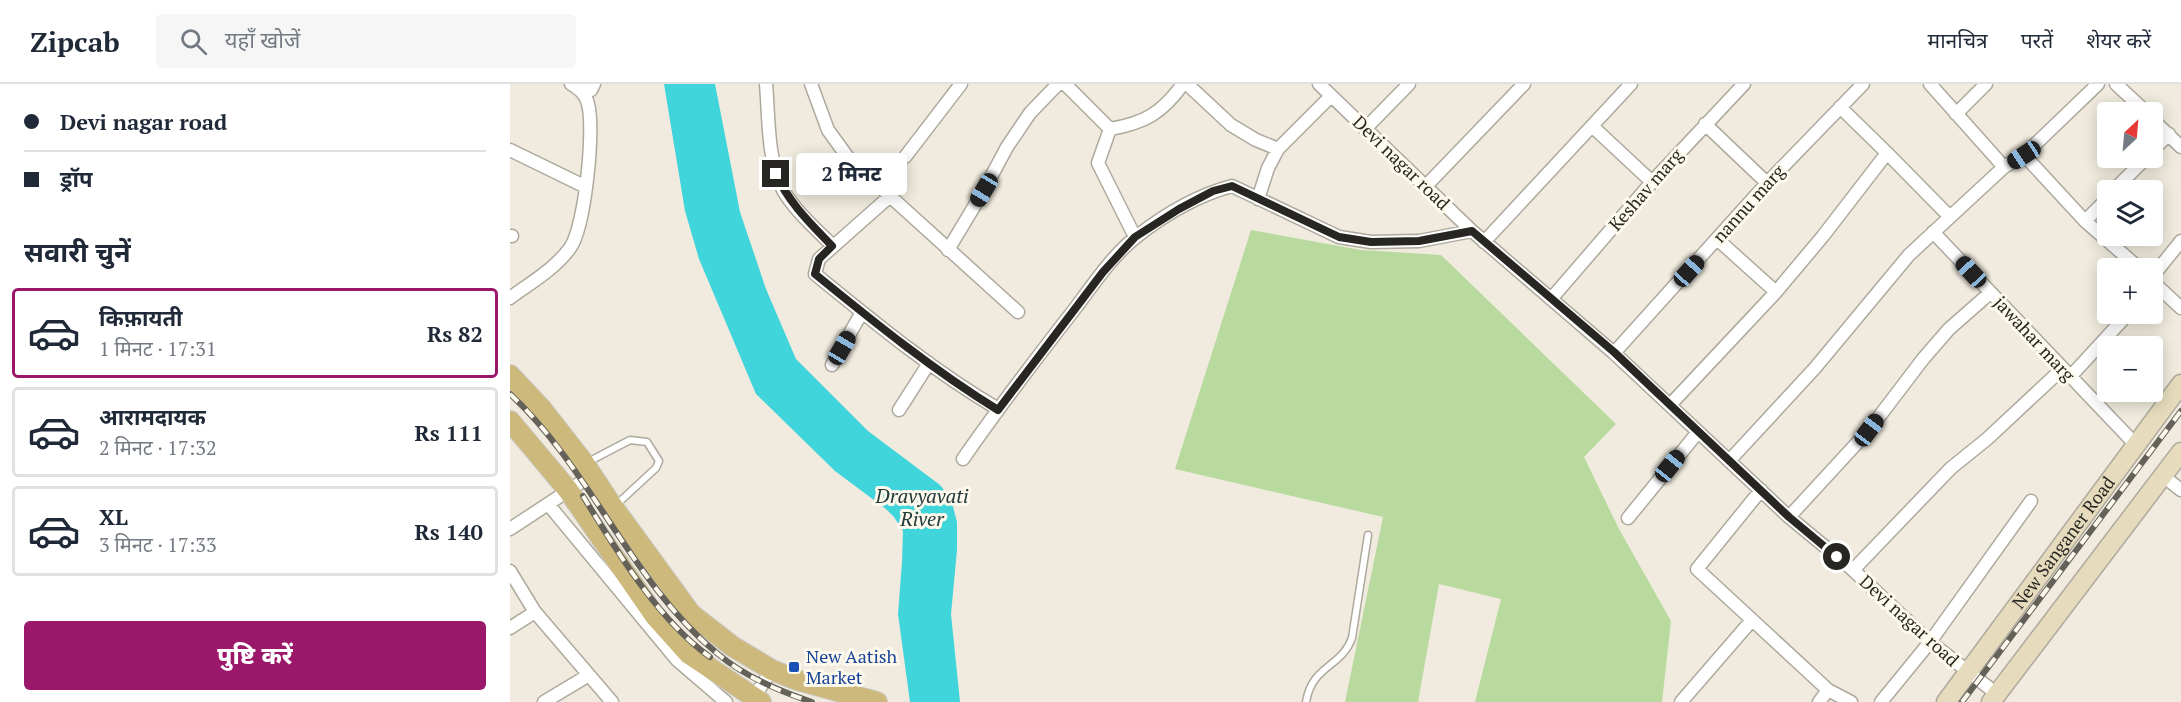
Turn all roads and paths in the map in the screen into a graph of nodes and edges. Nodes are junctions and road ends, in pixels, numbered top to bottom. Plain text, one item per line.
1 (594, 84) edge
2 (766, 84) edge
3 (811, 84) edge
4 (961, 84) edge
5 (1058, 84) edge
6 (1065, 84) edge
7 (1185, 84) edge
8 (1319, 84) edge
9 (1409, 84) edge
10 (1524, 84) edge
11 (1631, 84) edge
12 (1744, 84) edge
13 (1863, 84) edge
14 (1930, 84) edge
15 (1986, 84) edge
16 (2098, 84) edge
17 (2116, 84) edge
18 (575, 87) edge
19 (1331, 96) junction
20 (2135, 102) edge
21 (1840, 107) junction
22 (1956, 114) junction
23 (1705, 124) junction
24 (1592, 126) junction
25 (1110, 129) junction
26 (1365, 129) junction
27 (2163, 129) edge
28 (2169, 134) junction
29 (2163, 140) edge
30 (2181, 147) edge
31 (510, 150) edge
32 (1278, 150) junction
33 (1887, 153) junction
34 (2024, 155) junction
35 (905, 157) dead end
36 (2004, 167) junction
37 (2136, 168) edge
38 (2124, 180) edge
39 (1652, 182) junction
40 (1767, 183) junction
41 (586, 187) junction
42 (1425, 187) junction
43 (889, 197) junction
44 (1258, 199) junction
45 (2097, 209) edge
46 (1950, 217) junction
47 (2085, 221) junction
48 (1472, 231) junction
49 (1933, 232) junction
50 (1135, 237) junction
51 (1718, 239) junction
52 (2181, 241) edge
53 (1484, 242) junction
54 (832, 246) junction
55 (948, 250) junction
56 (2128, 258) edge
57 (2163, 267) edge
58 (2163, 291) edge
59 (1776, 292) junction
60 (1990, 293) junction
61 (510, 298) edge
62 (1551, 299) junction
63 (2181, 308) edge
64 (862, 312) junction
65 (1018, 312) dead end
66 (2117, 324) edge
67 (1614, 352) junction
68 (930, 363) junction
69 (832, 365) dead end
70 (2066, 373) junction
71 (510, 375) edge
72 (2181, 384) edge
73 (1670, 405) junction
74 (899, 410) dead end
75 (998, 410) junction
76 (510, 421) edge
77 (1698, 432) junction
78 (2136, 445) junction
79 (2181, 452) edge
80 (963, 459) dead end
81 (1729, 461) junction
82 (588, 469) junction
83 (2163, 476) junction
84 (568, 490) junction
85 (1761, 490) junction
86 (2181, 490) edge
87 (2031, 501) dead end
88 (548, 504) junction
89 (613, 507) junction
90 (1789, 517) junction
91 (1628, 518) dead end
92 (510, 529) edge
93 (1368, 535) dead end
94 (510, 570) edge
95 (1853, 570) junction
96 (535, 612) junction
97 (1752, 620) junction
98 (510, 628) edge
99 (1930, 642) junction
100 (772, 670) junction
101 (1968, 673) junction
102 (589, 675) junction
103 (1828, 690) junction
104 (1994, 698) edge
105 (755, 701) edge
106 (874, 701) edge
107 (544, 702) edge
108 (612, 702) edge
109 (726, 702) edge
110 (1306, 702) edge
111 (1681, 702) edge
112 (1819, 702) edge
113 (1851, 702) edge
114 (1881, 702) edge
115 (1946, 702) edge

1 - 18 street
2 - 54 street
3 - 43 street
4 - 35 street
5 - 55 street
6 - 25 street
7 - 25 street
7 - 32 street
8 - 19 street, Devi nagar road
9 - 26 street
10 - 42 street
11 - 24 street
12 - 23 street, Keshav marg
13 - 21 street, nannu marg
14 - 22 street
15 - 22 street
16 - 34 street
17 - 20 street
18 - 41 street
19 - 26 street, Devi nagar road
19 - 32 street
21 - 33 street
21 - 40 street, nannu marg
22 - 36 street
23 - 39 street, Keshav marg
23 - 40 street
24 - 39 street
24 - 53 street
25 - 50 street
26 - 42 street, Devi nagar road
27 - 28 street
28 - 29 street
28 - 30 street
31 - 41 street
32 - 44 street
33 - 46 street
33 - 59 street
34 - 36 street
34 - 47 street
36 - 46 street
37 - 38 street
39 - 62 street, Keshav marg
40 - 51 street, nannu marg
41 - 61 street
42 - 48 street, Devi nagar road
43 - 54 street
43 - 55 street
44 - 48 street
44 - 50 street
45 - 47 street
46 - 49 street
47 - 56 street
48 - 53 street, Devi nagar road
49 - 60 street, jawahar marg
49 - 81 street
50 - 75 street
51 - 59 street
51 - 67 street, nannu marg
52 - 57 street
53 - 62 street, Devi nagar road
54 - 64 street
55 - 65 street
58 - 63 street
59 - 73 street
60 - 70 street, jawahar marg
60 - 90 street
62 - 67 street, Devi nagar road
64 - 68 street
64 - 69 street
66 - 70 street
67 - 73 street, Devi nagar road
68 - 74 street
68 - 75 street
70 - 78 street, jawahar marg
70 - 95 street
71 - 82 main road
72 - 78 main road, New Sanganer Road
73 - 77 street, Devi nagar road
75 - 80 street
76 - 84 main road
77 - 81 street, Devi nagar road
77 - 91 street
78 - 101 main road, New Sanganer Road
79 - 83 main road, New Sanganer Road
81 - 85 street, Devi nagar road
82 - 84 street
82 - 89 main road
82 - 89 lane
83 - 86 street
83 - 104 main road, New Sanganer Road
84 - 88 street
84 - 105 main road
85 - 90 street, Devi nagar road
85 - 97 street
87 - 99 street
88 - 92 street
88 - 109 street
89 - 100 main road
90 - 95 street, Devi nagar road
93 - 110 lane
94 - 96 street
95 - 99 street, Devi nagar road
96 - 98 street
96 - 102 street
97 - 103 street
97 - 111 street
99 - 101 street, Devi nagar road
99 - 114 street
100 - 105 street
100 - 106 main road
101 - 104 street, Devi nagar road
101 - 115 main road, New Sanganer Road
102 - 107 street
102 - 108 street
103 - 112 street
103 - 113 street

